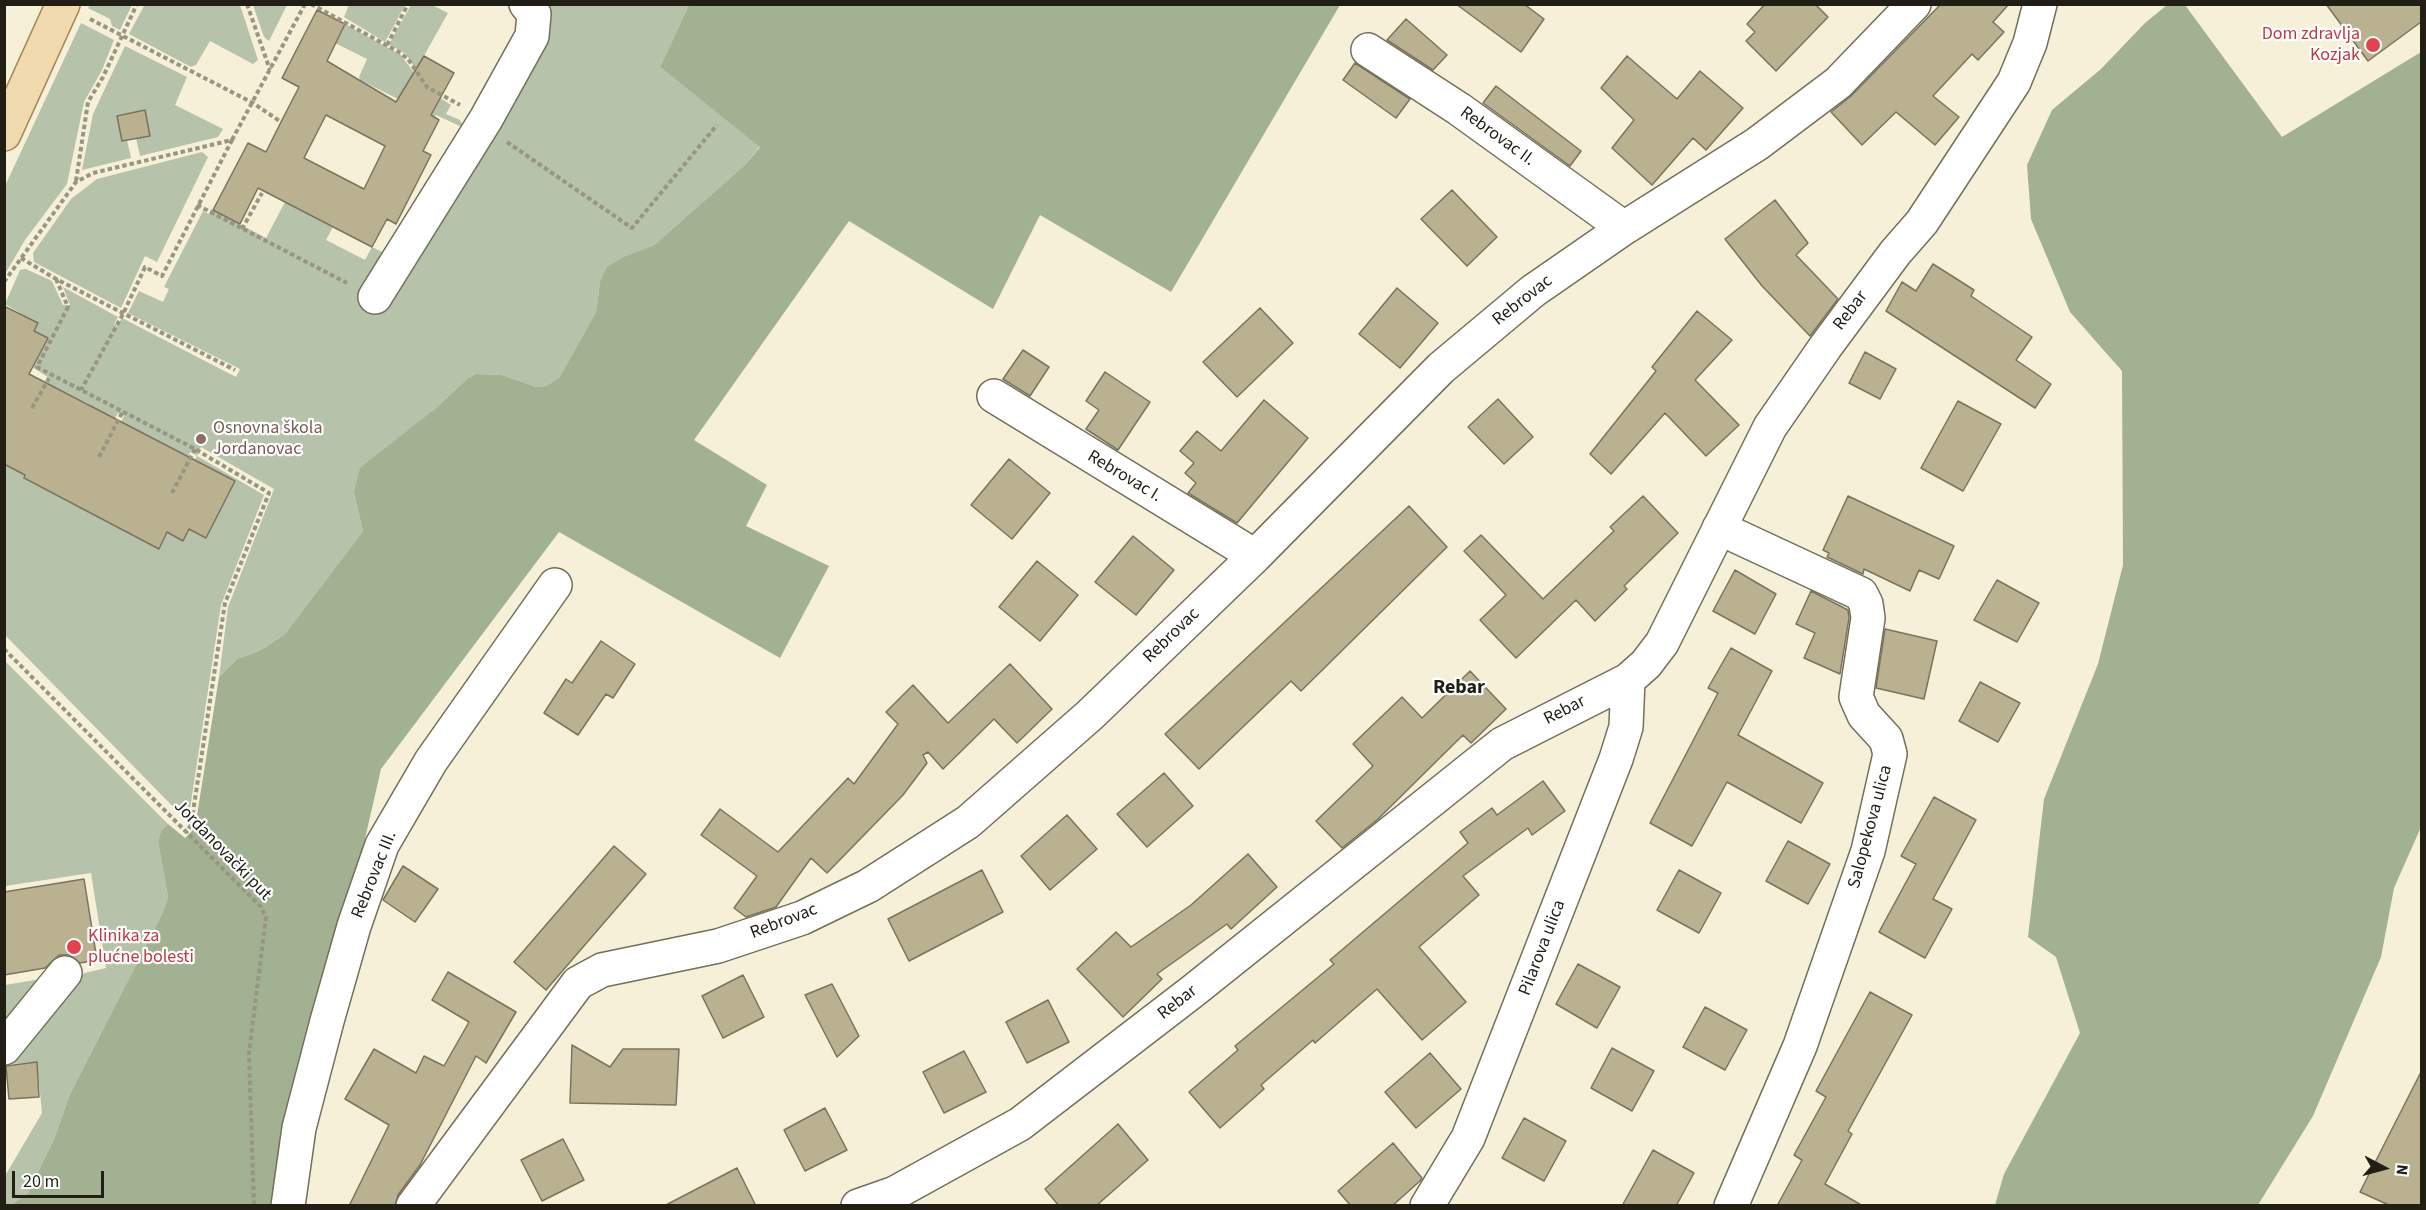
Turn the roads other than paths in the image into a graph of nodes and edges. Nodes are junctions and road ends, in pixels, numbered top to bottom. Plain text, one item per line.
1 (526, 4) edge
2 (1914, 4) edge
3 (2040, 4) edge
4 (74, 10) edge
5 (1368, 50) dead end
6 (4, 134) edge
7 (1624, 228) junction
8 (375, 297) road end
9 (994, 396) dead end
10 (1719, 528) junction
11 (1255, 556) junction
12 (555, 585) dead end
13 (1628, 681) junction
14 (65, 973) dead end
15 (4, 1048) edge
16 (288, 1206) edge
17 (413, 1206) edge
18 (858, 1206) edge
19 (1426, 1206) edge
20 (1731, 1206) edge

1 - 8 street
2 - 7 street, Rebrovac
3 - 10 street, Rebar
4 - 6 main road
5 - 7 street, Rebrovac II.
7 - 11 street, Rebrovac
9 - 11 street, Rebrovac I.
10 - 13 street, Rebar
10 - 20 street, Salopekova ulica
11 - 17 street, Rebrovac
12 - 16 street, Rebrovac III.
13 - 18 street, Rebar
13 - 19 street, Pilarova ulica
14 - 15 street

